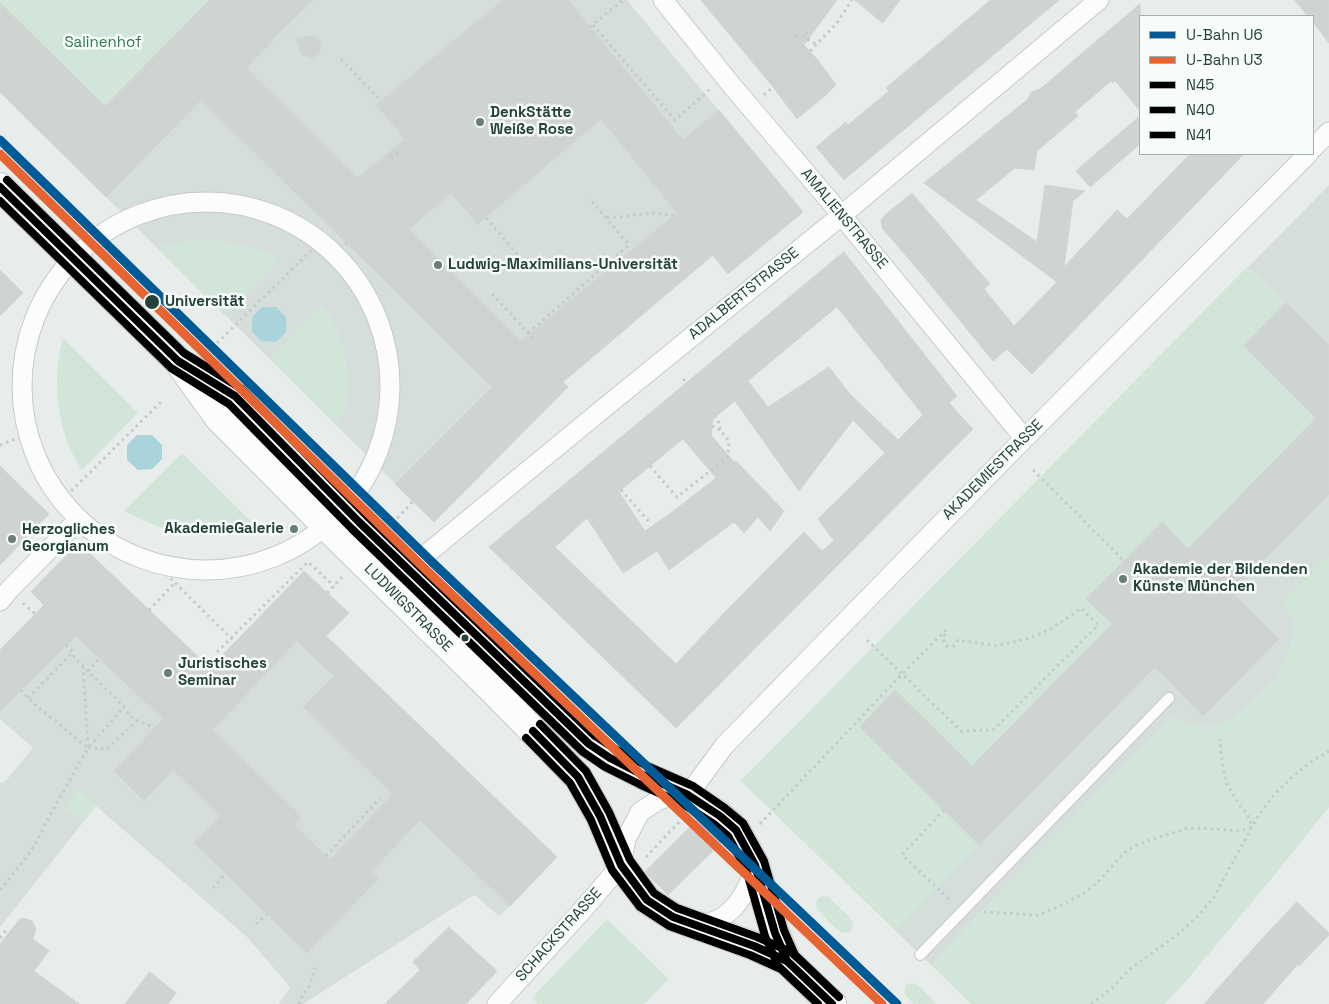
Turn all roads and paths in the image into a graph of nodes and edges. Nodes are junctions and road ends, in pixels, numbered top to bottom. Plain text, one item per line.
1 (623, 0) edge
2 (663, 0) edge
3 (852, 0) edge
4 (1099, 0) edge
5 (806, 32) dead end
6 (795, 36) dead end
7 (808, 40) junction
8 (816, 44) junction
9 (810, 51) dead end
10 (341, 59) dead end
11 (773, 87) dead end
12 (709, 90) dead end
13 (767, 93) dead end
14 (381, 102) dead end
15 (1329, 132) edge
16 (1314, 147) edge
17 (401, 151) dead end
18 (1307, 155) edge
19 (391, 158) dead end
20 (0, 187) edge
21 (589, 198) dead end
22 (842, 215) junction
23 (674, 216) dead end
24 (486, 218) dead end
25 (606, 218) junction
26 (321, 241) junction
27 (73, 259) junction
28 (524, 263) dead end
29 (492, 294) dead end
30 (528, 332) junction
31 (533, 338) dead end
32 (217, 343) dead end
33 (683, 379) dead end
34 (687, 383) dead end
35 (162, 401) dead end
36 (715, 417) dead end
37 (712, 426) dead end
38 (720, 430) junction
39 (28, 434) junction
40 (1024, 438) junction
41 (0, 446) edge
42 (650, 466) dead end
43 (1033, 470) dead end
44 (621, 490) dead end
45 (62, 500) junction
46 (413, 501) dead end
47 (333, 514) junction
48 (79, 519) junction
49 (395, 521) dead end
50 (651, 524) dead end
51 (1124, 561) dead end
52 (410, 570) junction
53 (172, 575) junction
54 (342, 578) dead end
55 (334, 586) junction
56 (390, 590) junction
57 (327, 593) dead end
58 (0, 601) edge
59 (149, 610) dead end
60 (231, 638) junction
61 (867, 640) dead end
62 (235, 642) dead end
63 (66, 645) dead end
64 (74, 652) junction
65 (217, 652) dead end
66 (100, 658) dead end
67 (83, 666) junction
68 (88, 671) junction
69 (902, 674) junction
70 (21, 690) dead end
71 (28, 698) junction
72 (1168, 698) dead end
73 (124, 707) junction
74 (137, 721) junction
75 (155, 728) dead end
76 (1220, 739) dead end
77 (88, 748) junction
78 (1329, 751) edge
79 (380, 798) dead end
80 (685, 807) junction
81 (944, 810) dead end
82 (758, 826) dead end
83 (1252, 827) junction
84 (326, 856) dead end
85 (630, 864) junction
86 (755, 865) junction
87 (226, 874) dead end
88 (213, 888) dead end
89 (0, 890) edge
90 (962, 911) junction
91 (267, 914) dead end
92 (256, 924) dead end
93 (698, 927) junction
94 (7, 929) dead end
95 (0, 938) edge
96 (920, 954) dead end
97 (787, 961) junction
98 (315, 968) dead end
99 (300, 1004) edge
100 (497, 1004) edge
101 (832, 1004) edge
102 (1091, 1004) edge

1 - 12 path
2 - 22 street, AMALIENSTRASSE
3 - 8 path
4 - 22 street, ADALBERTSTRASSE
5 - 7 path
6 - 7 path
7 - 8 path
8 - 9 path
10 - 14 path
11 - 13 path
15 - 16 street
17 - 19 path
18 - 40 street, AKADEMIESTRASSE
20 - 27 main road, LUDWIGSTRASSE
21 - 25 path
22 - 40 street, AMALIENSTRASSE
22 - 52 street, ADALBERTSTRASSE
23 - 25 path
24 - 28 path
25 - 30 path
26 - 27 street
26 - 32 path
26 - 47 street
27 - 39 street
27 - 47 main road, LUDWIGSTRASSE
29 - 30 path
30 - 31 path
33 - 34 path
35 - 45 path
36 - 38 path
37 - 38 path
38 - 42 path
39 - 41 path
39 - 45 street
40 - 80 street, AKADEMIESTRASSE
43 - 51 path
44 - 50 path
45 - 48 street
46 - 49 path
47 - 52 main road, LUDWIGSTRASSE
47 - 53 street
47 - 56 main road, LUDWIGSTRASSE
48 - 53 street
48 - 58 street
52 - 56 street, ADALBERTSTRASSE
52 - 80 main road, LUDWIGSTRASSE
53 - 59 path
53 - 60 path
54 - 55 path
55 - 57 path
55 - 60 path
56 - 85 main road, LUDWIGSTRASSE
60 - 62 path
60 - 65 path
61 - 69 path
63 - 64 path
64 - 67 path
64 - 71 path
66 - 68 path
67 - 68 path
67 - 77 path
68 - 73 path
69 - 69 path
69 - 82 path
70 - 71 path
71 - 77 path
72 - 90 lane
73 - 74 path
73 - 77 path
74 - 75 path
74 - 77 path
76 - 83 path
77 - 89 path
78 - 83 path
79 - 84 path
80 - 85 path
80 - 85 street
80 - 86 main road
81 - 90 path
83 - 90 path
83 - 102 path
85 - 93 main road
85 - 100 street, SCHACKSTRASSE
86 - 93 street
86 - 97 main road
87 - 88 path
90 - 96 lane
91 - 92 path
93 - 97 main road
94 - 95 path
97 - 101 main road
98 - 99 path

